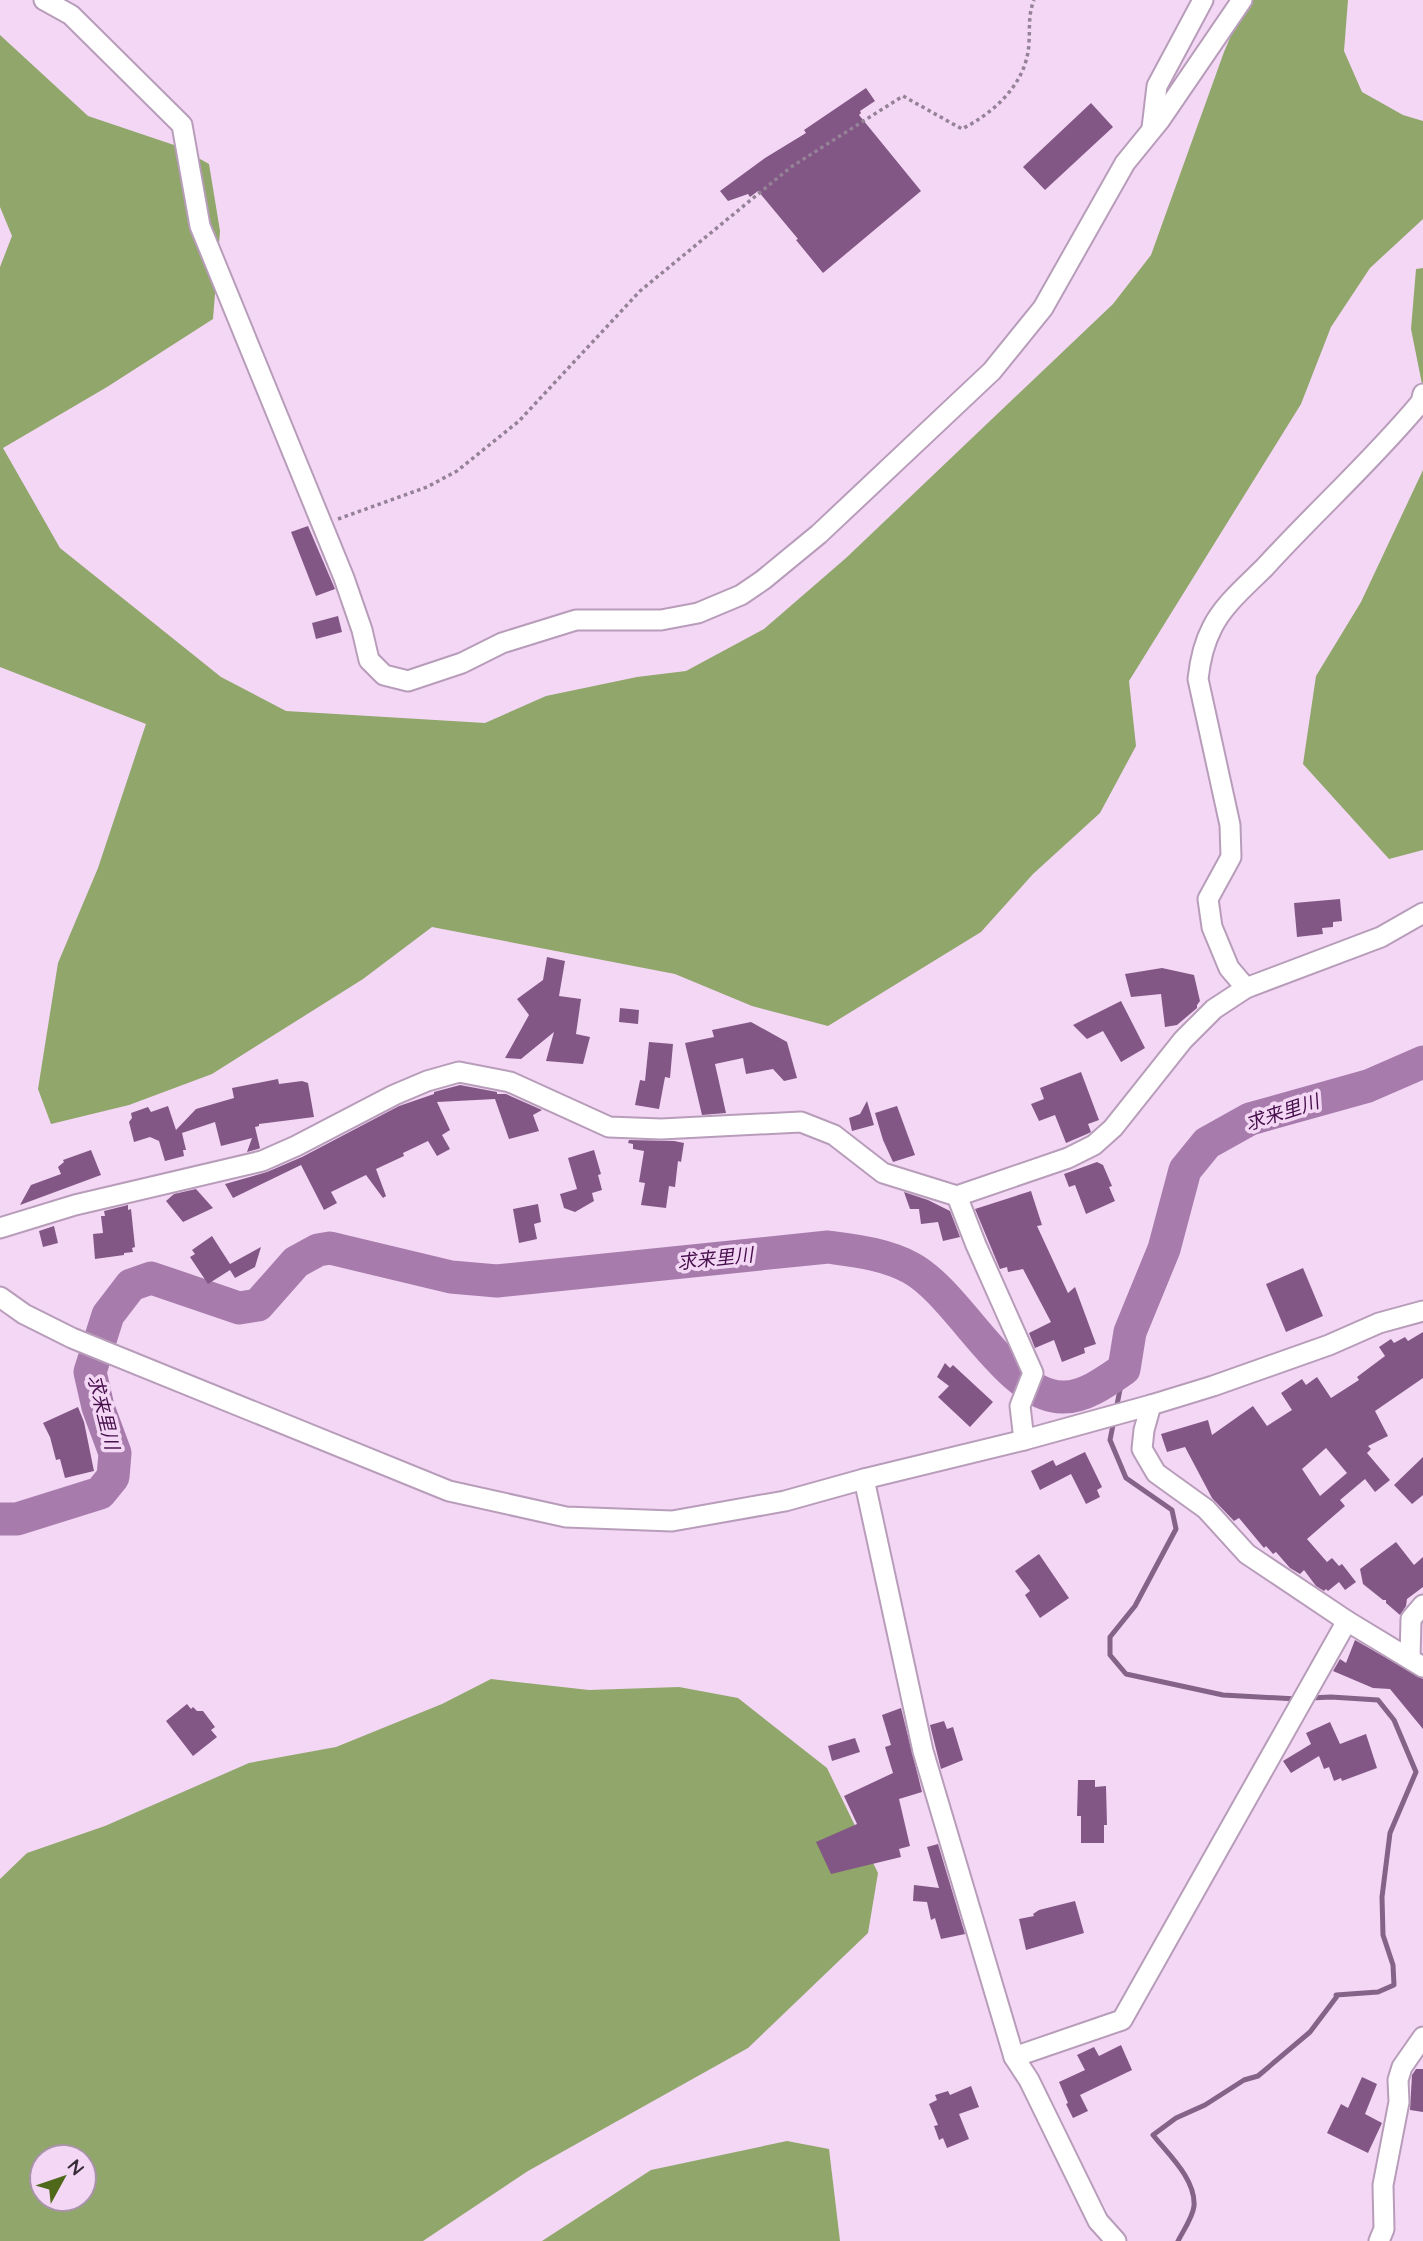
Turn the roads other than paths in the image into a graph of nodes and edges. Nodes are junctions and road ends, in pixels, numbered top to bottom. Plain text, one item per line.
1 (44, 0) edge
2 (1203, 0) edge
3 (1242, 0) edge
4 (1152, 129) junction
5 (1423, 394) edge
6 (1423, 913) edge
7 (1246, 988) junction
8 (957, 1196) junction
9 (0, 1228) edge
10 (0, 1297) edge
11 (1423, 1311) edge
12 (1144, 1407) junction
13 (1024, 1440) junction
14 (864, 1479) junction
15 (1423, 1605) edge
16 (1347, 1621) junction
17 (1416, 1663) edge
18 (1423, 2038) edge
19 (1014, 2057) junction
20 (1116, 2241) edge
21 (1379, 2241) edge

1 - 4 street
2 - 4 street
3 - 4 street
5 - 7 street
6 - 7 street
7 - 8 street
8 - 9 street
8 - 13 street
10 - 14 street
11 - 12 street
12 - 13 street
12 - 16 street
13 - 14 street
14 - 19 street
15 - 17 street
16 - 17 street
16 - 19 street
18 - 21 street
19 - 20 street

